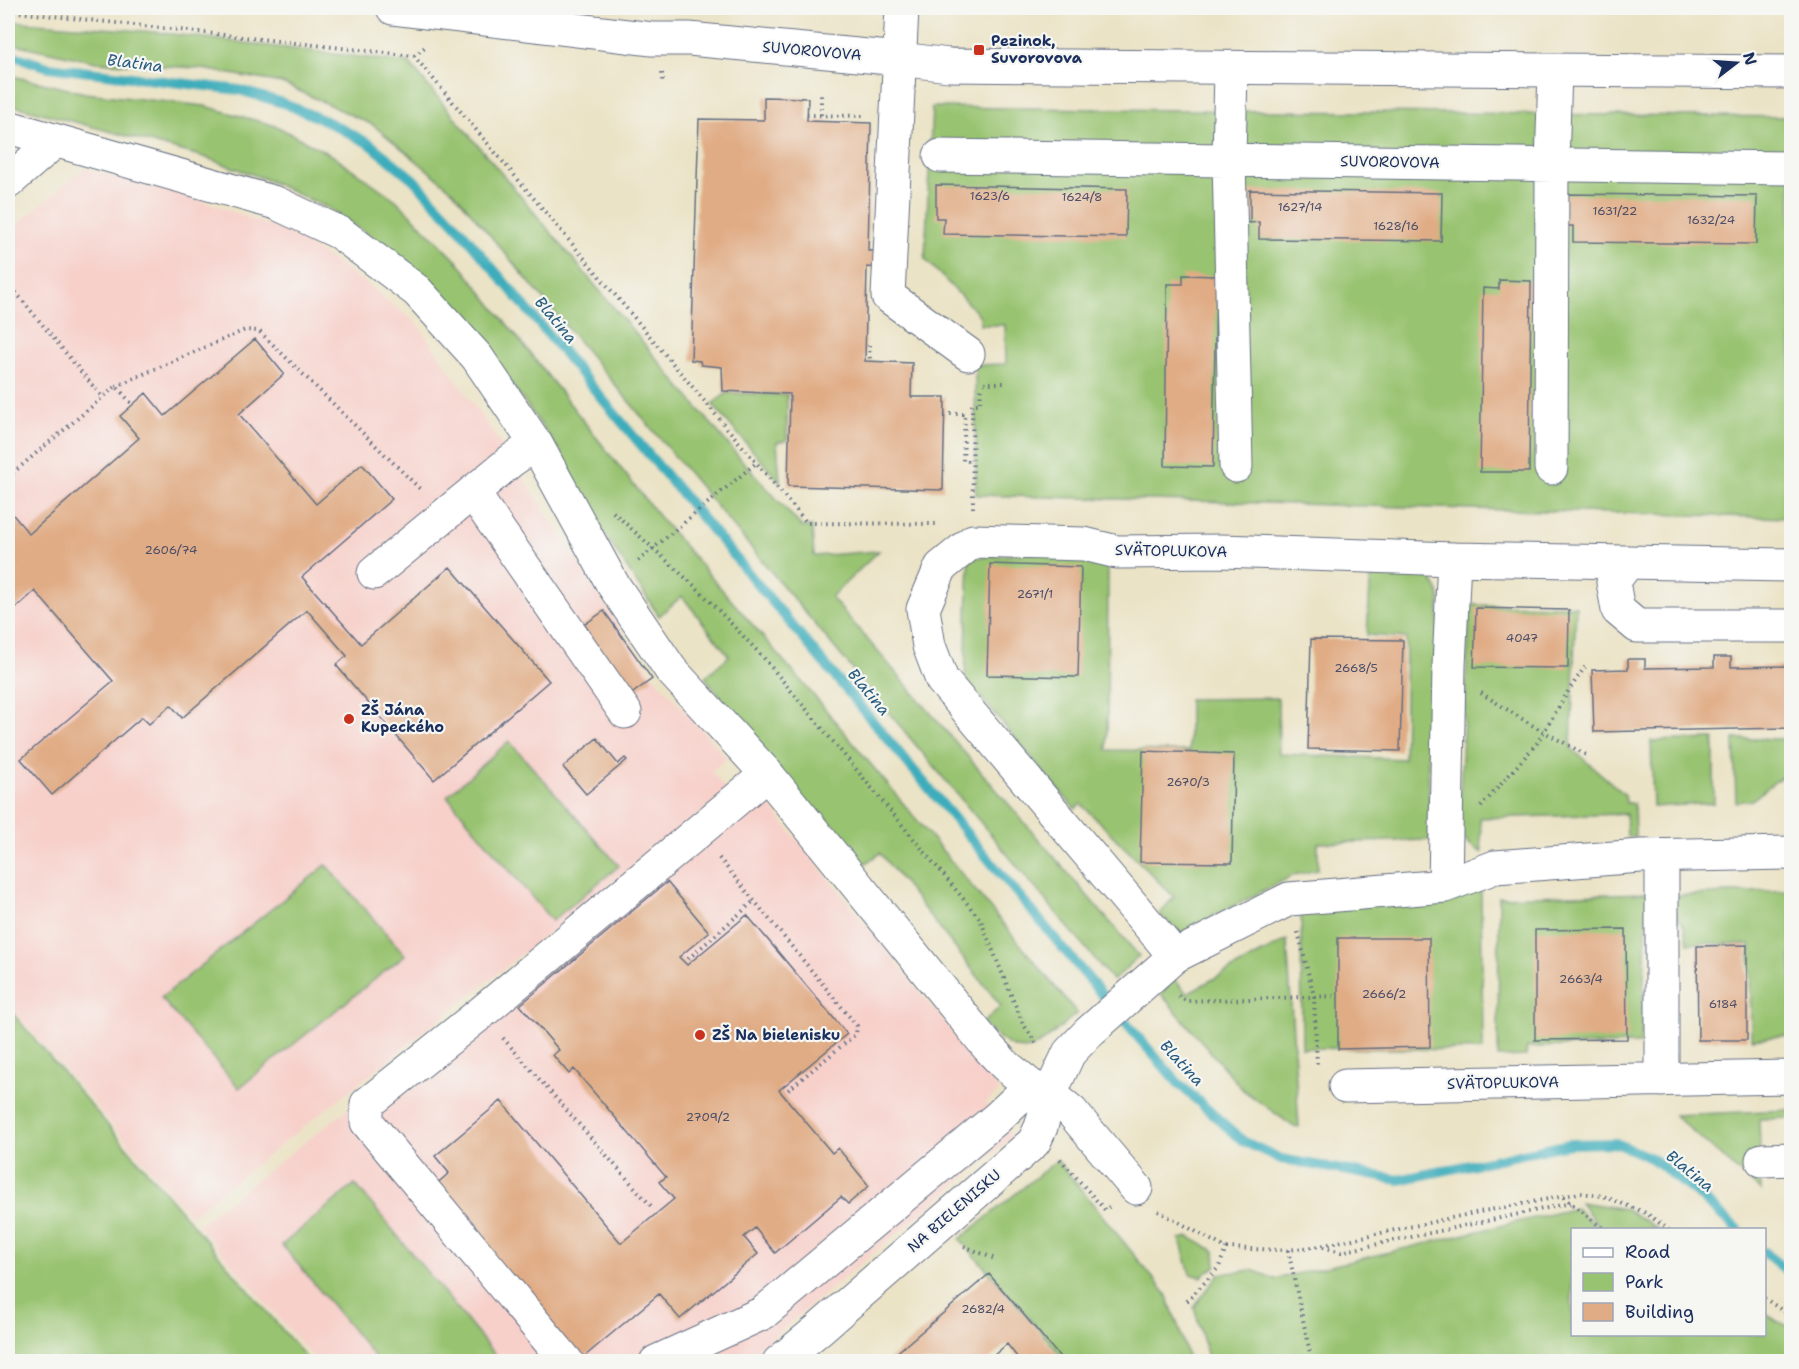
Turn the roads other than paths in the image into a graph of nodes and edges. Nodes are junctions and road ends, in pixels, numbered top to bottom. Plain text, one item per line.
1 (393, 8) edge
2 (902, 8) edge
3 (900, 59) junction
4 (1232, 68) junction
5 (1555, 70) junction
6 (1791, 72) edge
7 (8, 127) edge
8 (55, 141) junction
9 (940, 156) dead end
10 (1228, 159) junction
11 (1552, 164) junction
12 (1791, 168) edge
13 (8, 182) edge
14 (976, 371) road end
15 (536, 444) junction
16 (1236, 466) dead end
17 (1551, 468) dead end
18 (472, 493) junction
19 (1454, 559) junction
20 (1628, 562) junction
21 (1791, 565) edge
22 (374, 573) dead end
23 (1791, 626) edge
24 (625, 712) dead end
25 (767, 774) junction
26 (1791, 853) edge
27 (1662, 856) junction
28 (1445, 886) junction
29 (1175, 956) junction
30 (1791, 1077) edge
31 (1662, 1080) junction
32 (1345, 1086) road end
33 (1040, 1090) junction
34 (1136, 1188) road end
35 (789, 1358) edge
36 (567, 1362) edge
37 (656, 1362) edge

1 - 3 street, SUVOROVOVA
2 - 3 street
3 - 4 street, SUVOROVOVA
3 - 14 street
4 - 5 street, SUVOROVOVA
4 - 10 street
5 - 6 street, SUVOROVOVA
5 - 11 street
7 - 8 street
8 - 13 street
8 - 15 street
9 - 10 street, SUVOROVOVA
10 - 11 street, SUVOROVOVA
10 - 16 street
11 - 12 street, SUVOROVOVA
11 - 17 street
15 - 18 street
15 - 25 street
18 - 22 street
18 - 24 street
19 - 20 street, SVÄTOPLUKOVA
19 - 28 street
19 - 29 street, SVÄTOPLUKOVA
20 - 21 street, SVÄTOPLUKOVA
20 - 23 street
25 - 33 street
25 - 36 street
26 - 27 street
27 - 28 street
27 - 31 street
28 - 29 street
29 - 33 street, NA BIELENISKU
30 - 31 street, SVÄTOPLUKOVA
31 - 32 street, SVÄTOPLUKOVA
33 - 34 street
33 - 35 street, NA BIELENISKU
33 - 37 street

